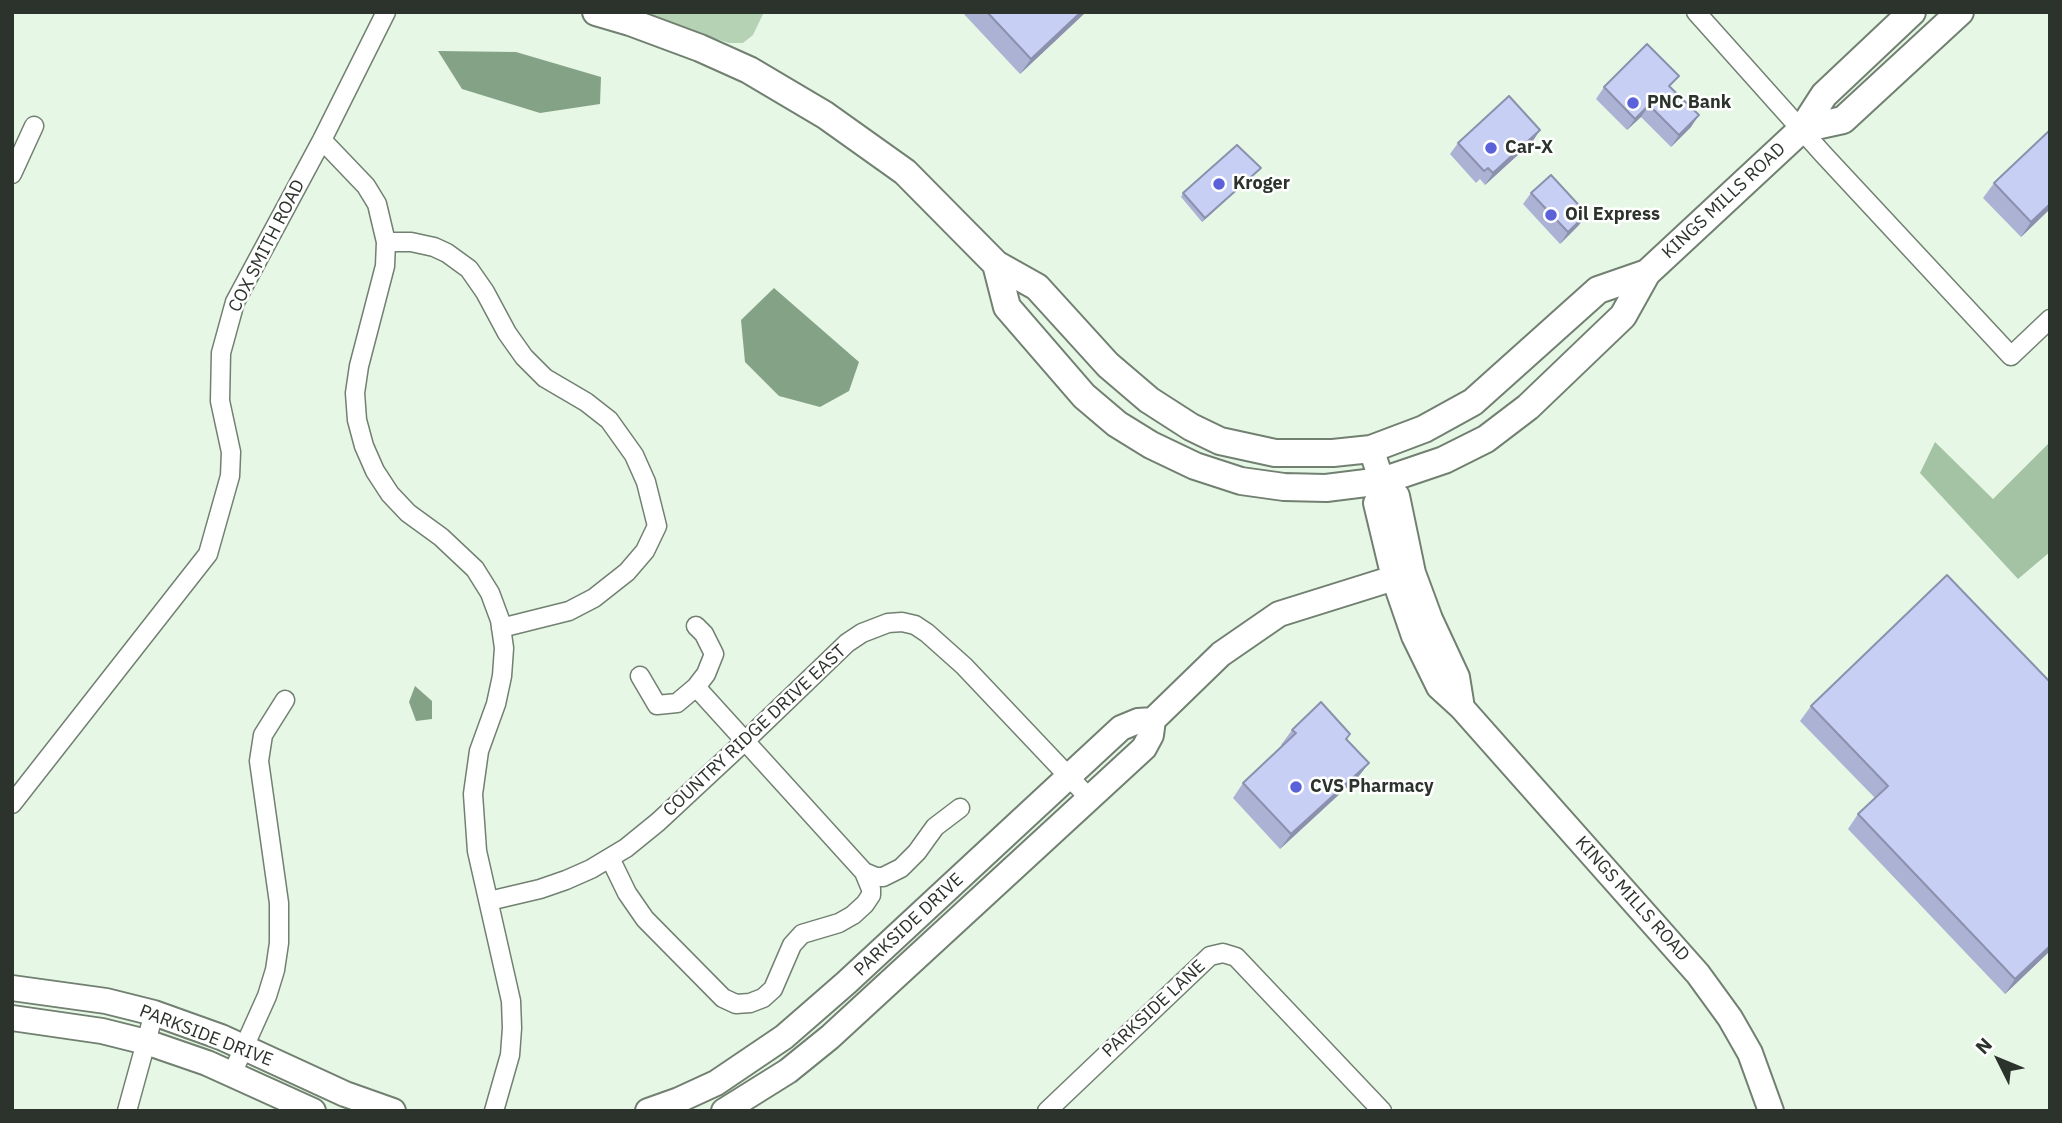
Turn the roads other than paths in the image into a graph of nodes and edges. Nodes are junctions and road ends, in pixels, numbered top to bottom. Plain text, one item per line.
1 (386, 12) edge
2 (596, 12) edge
3 (1696, 12) edge
4 (1912, 12) edge
5 (1960, 12) edge
6 (34, 126) dead end
7 (1802, 129) junction
8 (322, 140) junction
9 (12, 174) edge
10 (386, 242) junction
11 (996, 264) junction
12 (1647, 273) junction
13 (2050, 319) edge
14 (1371, 449) junction
15 (1384, 486) junction
16 (1394, 578) junction
17 (696, 626) dead end
18 (501, 628) junction
19 (640, 676) dead end
20 (696, 687) junction
21 (285, 700) dead end
22 (1462, 708) junction
23 (1153, 720) junction
24 (744, 742) junction
25 (1069, 777) junction
26 (1090, 799) junction
27 (12, 804) edge
28 (960, 808) dead end
29 (610, 858) junction
30 (864, 872) junction
31 (489, 901) junction
32 (12, 988) edge
33 (154, 1013) junction
34 (12, 1018) edge
35 (146, 1042) junction
36 (244, 1047) junction
37 (232, 1074) junction
38 (127, 1111) edge
39 (313, 1111) edge
40 (393, 1111) edge
41 (494, 1111) edge
42 (648, 1111) edge
43 (723, 1111) edge
44 (1047, 1111) edge
45 (1382, 1111) edge
46 (1771, 1111) edge

1 - 8 street, COX SMITH ROAD
2 - 11 main road
3 - 7 street
4 - 7 main road, KINGS MILLS ROAD
5 - 7 main road, KINGS MILLS ROAD
6 - 9 street
7 - 12 main road, KINGS MILLS ROAD
7 - 13 street
8 - 10 street
8 - 27 street, COX SMITH ROAD
10 - 18 street
10 - 18 street
11 - 14 main road
11 - 15 main road
12 - 14 main road, KINGS MILLS ROAD
12 - 15 main road, KINGS MILLS ROAD
14 - 15 street, KINGS MILLS ROAD
15 - 16 street, KINGS MILLS ROAD
15 - 22 street, KINGS MILLS ROAD
16 - 22 street, KINGS MILLS ROAD
16 - 23 street, PARKSIDE DRIVE
17 - 20 street
18 - 31 street
19 - 20 street
20 - 24 street
21 - 36 street
22 - 46 street, KINGS MILLS ROAD
23 - 25 street, PARKSIDE DRIVE
23 - 26 street, PARKSIDE DRIVE
24 - 25 street, COUNTRY RIDGE DRIVE EAST
24 - 29 street, COUNTRY RIDGE DRIVE EAST
24 - 30 street
25 - 26 street, COUNTRY RIDGE DRIVE EAST
25 - 42 street, PARKSIDE DRIVE
26 - 43 street, PARKSIDE DRIVE
28 - 30 street
29 - 30 street
29 - 31 street, COUNTRY RIDGE DRIVE EAST
31 - 41 street
32 - 33 street, PARKSIDE DRIVE
33 - 35 street
33 - 36 street, PARKSIDE DRIVE
34 - 35 street, PARKSIDE DRIVE
35 - 37 street, PARKSIDE DRIVE
35 - 38 street
36 - 37 street
36 - 40 street, PARKSIDE DRIVE
37 - 39 street, PARKSIDE DRIVE
44 - 45 street, PARKSIDE LANE

